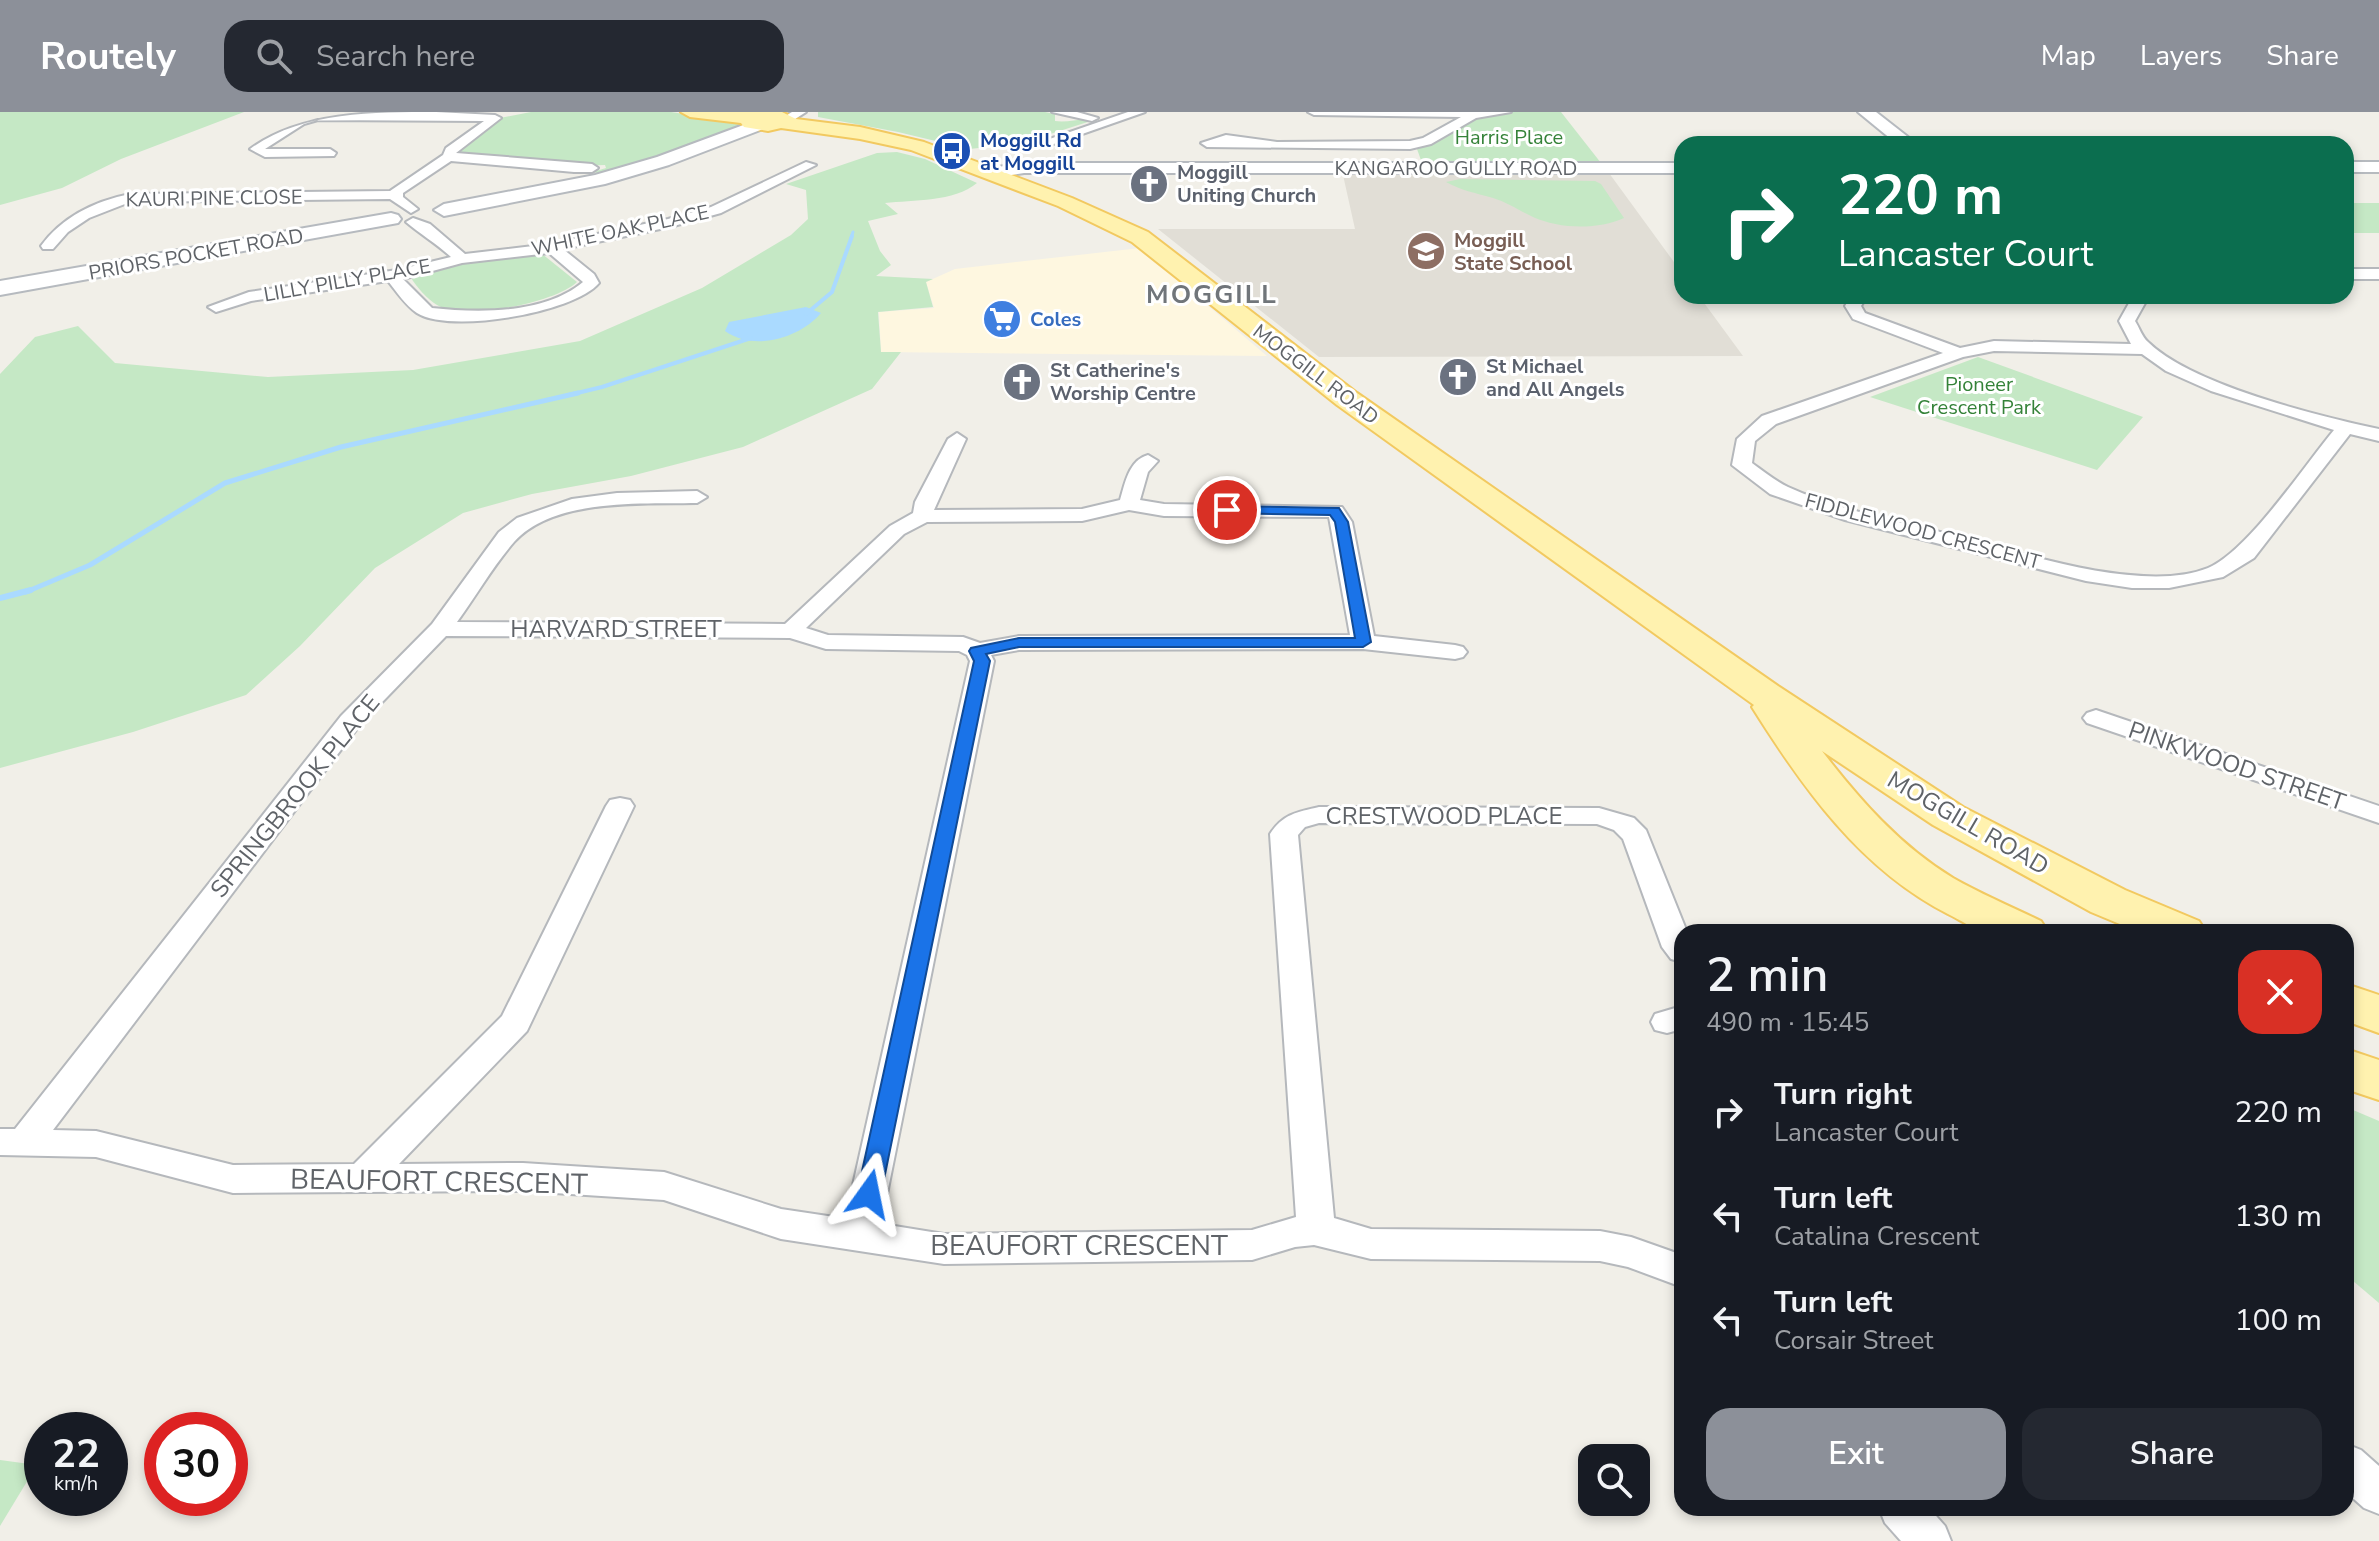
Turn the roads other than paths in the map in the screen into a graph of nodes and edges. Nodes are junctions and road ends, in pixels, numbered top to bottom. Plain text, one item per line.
1 (690, 112) edge
2 (1058, 112) edge
3 (1139, 112) edge
4 (1314, 112) edge
5 (1505, 112) edge
6 (1866, 112) edge
7 (317, 115) edge
8 (1473, 115) junction
9 (777, 118) edge
10 (1092, 118) dead end
11 (1898, 136) edge
12 (1041, 144) dead end
13 (1277, 146) dead end
14 (330, 153) dead end
15 (449, 157) junction
16 (810, 165) dead end
17 (2354, 167) edge
18 (2379, 167) edge
19 (592, 168) dead end
20 (1674, 168) edge
21 (991, 173) junction
22 (395, 195) junction
23 (443, 213) junction
24 (412, 216) junction
25 (48, 246) dead end
26 (552, 248) junction
27 (470, 258) junction
28 (397, 275) junction
29 (2354, 275) edge
30 (2376, 276) edge
31 (0, 288) edge
32 (1854, 304) edge
33 (2134, 304) edge
34 (216, 307) dead end
35 (2147, 349) junction
36 (1959, 353) junction
37 (2345, 428) junction
38 (2379, 435) edge
39 (957, 439) dead end
40 (1148, 461) dead end
41 (697, 497) dead end
42 (1129, 504) junction
43 (923, 516) junction
44 (440, 629) junction
45 (792, 631) junction
46 (1363, 642) junction
47 (977, 651) junction
48 (1455, 652) dead end
49 (1764, 694) junction
50 (2096, 718) dead end
51 (1902, 786) junction
52 (620, 806) dead end
53 (2379, 815) edge
54 (1861, 823) junction
55 (2008, 924) edge
56 (2163, 924) edge
57 (1674, 939) edge
58 (2354, 1004) edge
59 (2379, 1015) edge
60 (2354, 1071) edge
61 (2379, 1081) edge
62 (12, 1142) edge
63 (363, 1178) junction
64 (1316, 1231) junction
65 (853, 1236) junction
66 (1674, 1268) edge
67 (2354, 1471) edge
68 (2379, 1494) edge
69 (1908, 1516) edge
70 (1929, 1541) edge

1 - 9 main road, MOGGILL ROAD
2 - 10 street
3 - 12 street
4 - 8 street
5 - 8 street
6 - 11 main road
7 - 14 street
7 - 15 street
8 - 13 street
9 - 21 main road, MOGGILL ROAD
9 - 23 main road, PRIORS POCKET ROAD
15 - 19 street
15 - 22 street
16 - 26 street, WHITE OAK PLACE
17 - 18 main road
20 - 21 main road, KANGAROO GULLY ROAD
21 - 49 main road, MOGGILL ROAD
22 - 24 street
22 - 25 street, KAURI PINE CLOSE
23 - 24 main road, PRIORS POCKET ROAD
23 - 27 street
24 - 27 street
24 - 31 main road, PRIORS POCKET ROAD
26 - 27 street, WHITE OAK PLACE
26 - 28 street
27 - 28 street, LILLY PILLY PLACE
28 - 34 street, LILLY PILLY PLACE
29 - 30 street
32 - 36 street
33 - 35 street
35 - 36 street, FIDDLEWOOD CRESCENT
35 - 37 street
36 - 37 street, FIDDLEWOOD CRESCENT
37 - 38 street
39 - 43 street
40 - 42 street
41 - 44 street, SPRINGBROOK PLACE
42 - 43 street
42 - 46 street
43 - 45 street
44 - 45 street, HARVARD STREET
44 - 62 street, SPRINGBROOK PLACE
45 - 47 street, HARVARD STREET
46 - 47 street
46 - 48 street
47 - 65 street
49 - 51 main road, MOGGILL ROAD
49 - 54 main road, MOGGILL ROAD
50 - 53 street, PINKWOOD STREET
51 - 54 main road
51 - 56 main road, MOGGILL ROAD
52 - 63 street
54 - 55 main road, MOGGILL ROAD
57 - 64 street, CRESTWOOD PLACE
58 - 59 main road
60 - 61 main road
62 - 63 street, BEAUFORT CRESCENT
63 - 65 street, BEAUFORT CRESCENT
64 - 65 street, BEAUFORT CRESCENT
64 - 66 street, BEAUFORT CRESCENT
67 - 68 street
69 - 70 street

